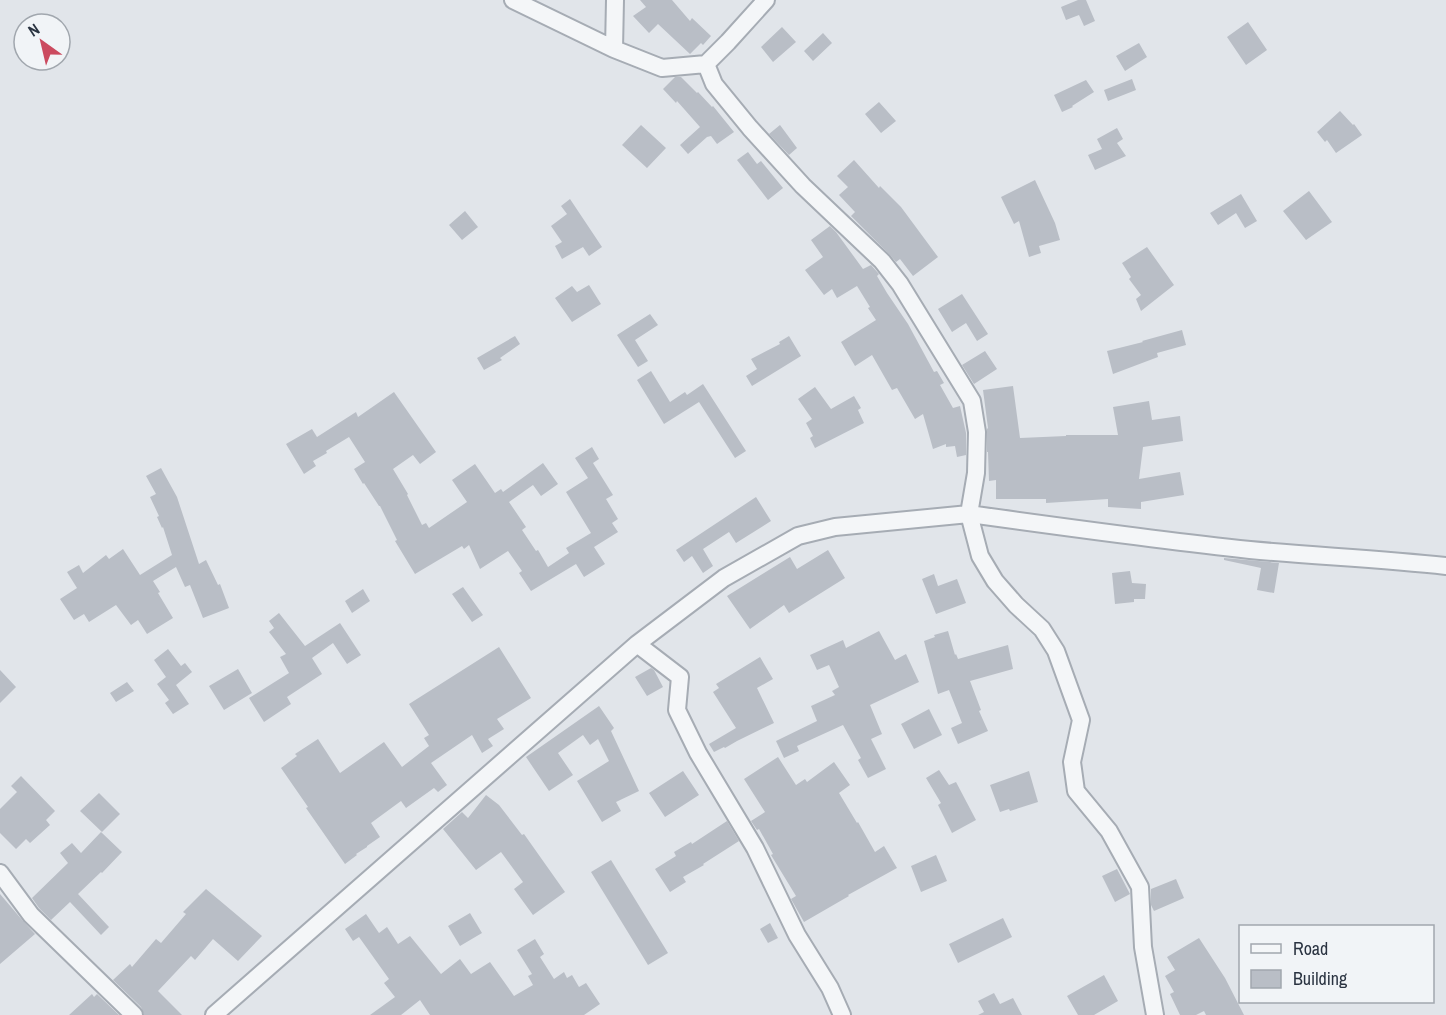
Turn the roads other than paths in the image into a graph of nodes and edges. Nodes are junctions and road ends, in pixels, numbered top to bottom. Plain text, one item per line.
1 (513, 0) edge
2 (615, 0) edge
3 (766, 0) edge
4 (614, 49) junction
5 (706, 64) junction
6 (969, 514) junction
7 (1446, 566) edge
8 (637, 644) junction
9 (0, 873) edge
10 (134, 1015) edge
11 (214, 1015) edge
12 (842, 1015) edge
13 (1155, 1015) edge

1 - 4 street
2 - 4 street
3 - 5 street
4 - 5 street
5 - 6 street
6 - 7 street
6 - 8 street
6 - 13 street
8 - 11 street
8 - 12 street
9 - 10 street

